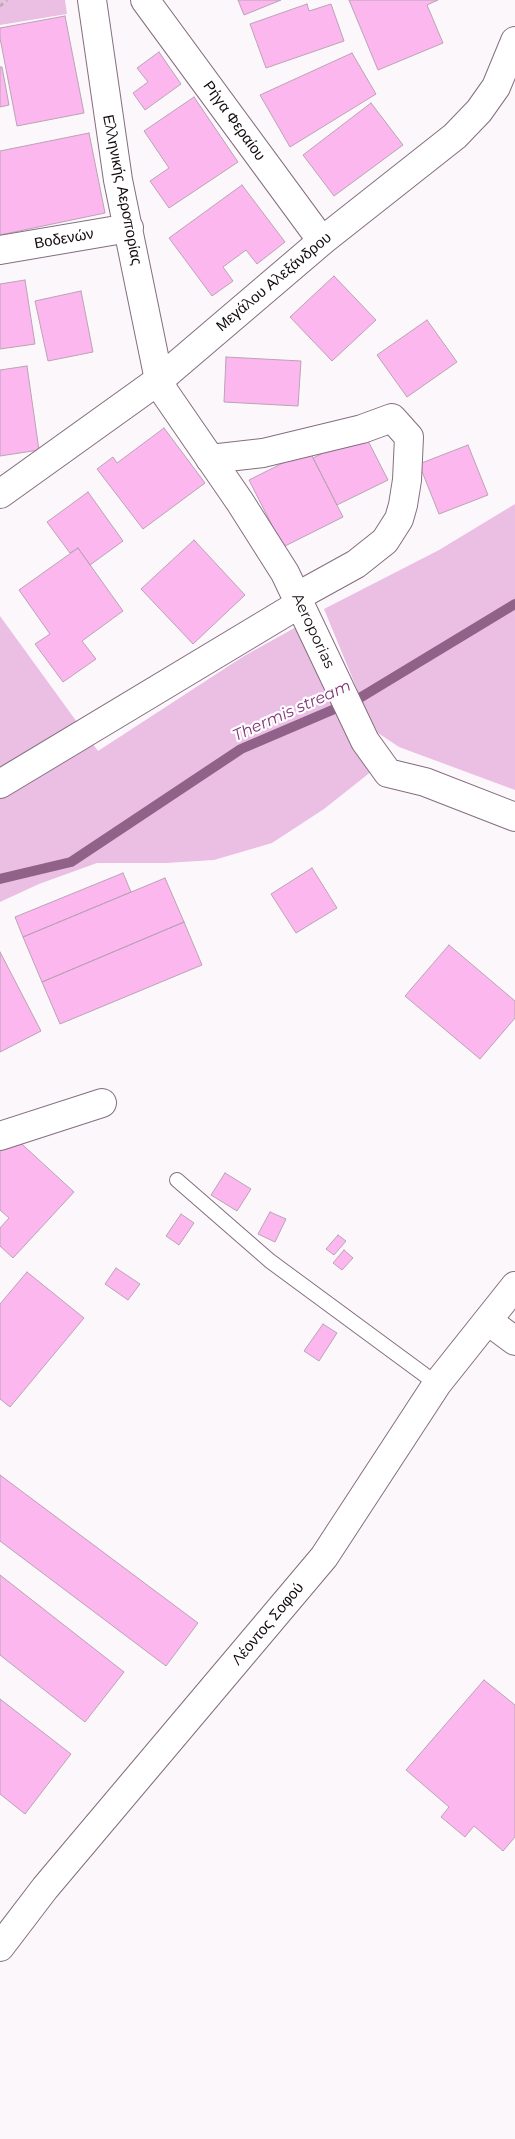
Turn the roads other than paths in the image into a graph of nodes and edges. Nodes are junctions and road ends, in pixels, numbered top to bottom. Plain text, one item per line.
1 (92, 0) edge
2 (145, 0) edge
3 (515, 41) edge
4 (129, 228) junction
5 (322, 242) junction
6 (0, 250) edge
7 (159, 380) junction
8 (210, 459) junction
9 (0, 494) edge
10 (299, 600) junction
11 (0, 784) edge
12 (515, 817) edge
13 (102, 1103) dead end
14 (0, 1136) edge
15 (177, 1180) dead end
16 (515, 1286) edge
17 (488, 1321) junction
18 (515, 1341) edge
19 (437, 1384) junction
20 (0, 1947) edge

1 - 4 street, Ελληνικής Αεροπορίας
2 - 5 street, Ρήγα Φεραίου
3 - 5 street, Μεγάλου Αλεξάνδρου
4 - 6 street, Βοδενών
4 - 7 street, Ελληνικής Αεροπορίας
5 - 7 street, Μεγάλου Αλεξάνδρου
7 - 8 street, Aeroporias
7 - 9 street, Μεγάλου Αλεξάνδρου
8 - 10 street, Aeroporias
8 - 10 street
10 - 11 street
10 - 12 street, Aeroporias
13 - 14 street
15 - 19 lane
16 - 17 street, Λέοντος Σοφού
17 - 18 street
17 - 19 street, Λέοντος Σοφού
19 - 20 street, Λέοντος Σοφού

